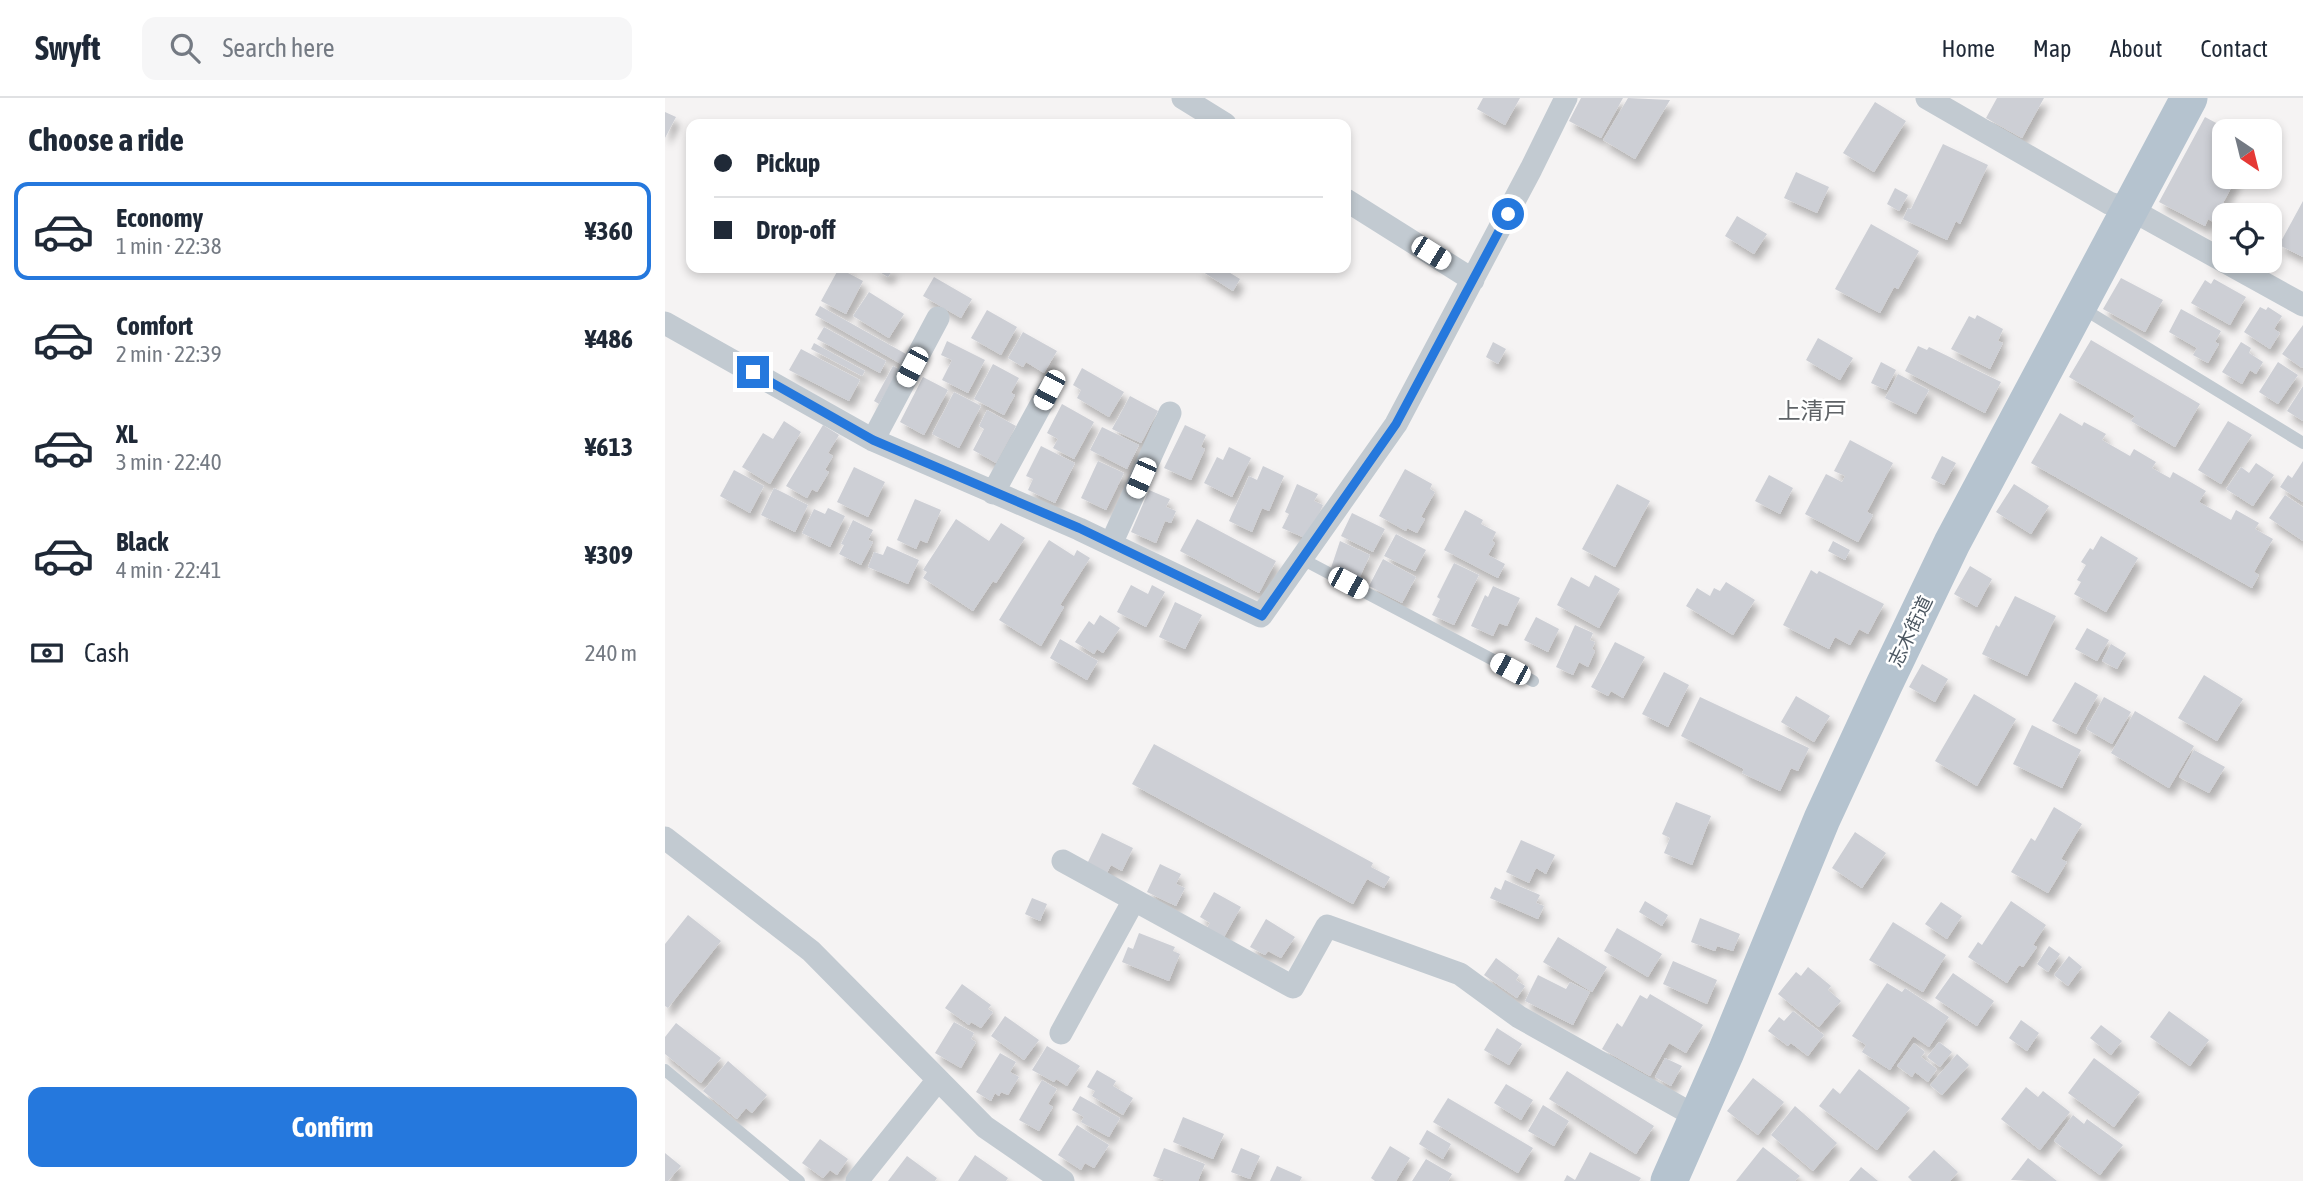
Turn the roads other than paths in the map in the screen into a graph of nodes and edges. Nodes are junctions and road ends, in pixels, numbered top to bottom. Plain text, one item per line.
1 (1183, 98) edge
2 (1566, 98) edge
3 (1927, 98) edge
4 (2188, 98) edge
5 (1217, 119) edge
6 (1351, 203) edge
7 (2130, 209) junction
8 (1473, 280) junction
9 (2303, 305) edge
10 (2078, 306) junction
11 (938, 318) dead end
12 (665, 323) edge
13 (1049, 390) dead end
14 (1170, 413) dead end
15 (873, 440) junction
16 (2303, 443) edge
17 (993, 493) junction
18 (1111, 544) junction
19 (1301, 559) junction
20 (1533, 681) dead end
21 (665, 838) edge
22 (1063, 861) dead end
23 (1135, 900) junction
24 (1061, 1033) dead end
25 (665, 1070) edge
26 (937, 1080) junction
27 (1697, 1117) junction
28 (799, 1181) edge
29 (857, 1181) edge
30 (1063, 1181) edge
31 (1669, 1181) edge

1 - 5 street
2 - 8 street
3 - 7 street
4 - 7 main road, 志木街道
6 - 8 street
7 - 9 street
7 - 10 main road, 志木街道
8 - 19 street
10 - 16 lane
10 - 27 main road, 志木街道
11 - 15 street
12 - 15 street
13 - 17 street
14 - 18 street
15 - 17 street
17 - 18 street
18 - 19 street
19 - 20 lane
21 - 26 street
22 - 23 street
23 - 24 street
23 - 27 street
25 - 28 lane
26 - 29 street
26 - 30 street
27 - 31 main road, 志木街道

